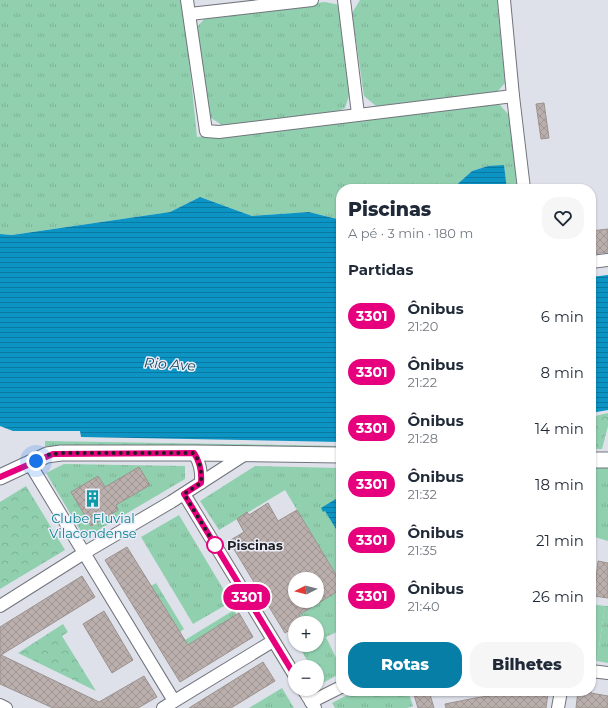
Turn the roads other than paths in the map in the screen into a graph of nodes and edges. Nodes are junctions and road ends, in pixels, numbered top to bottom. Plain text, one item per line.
1 (187, 0) edge
2 (312, 0) edge
3 (344, 0) edge
4 (504, 0) edge
5 (190, 14) junction
6 (513, 96) junction
7 (358, 114) junction
8 (523, 184) edge
9 (608, 260) edge
10 (596, 261) edge
11 (194, 453) junction
12 (247, 453) junction
13 (336, 455) edge
14 (596, 460) edge
15 (608, 460) edge
16 (30, 464) junction
17 (0, 477) edge
18 (201, 483) junction
19 (184, 494) junction
20 (84, 553) junction
21 (0, 606) edge
22 (273, 641) junction
23 (288, 665) edge
24 (596, 671) edge
25 (608, 672) edge
26 (336, 690) edge
27 (307, 696) edge
28 (560, 696) edge
29 (174, 701) junction
30 (0, 705) edge
31 (313, 705) edge
32 (6, 708) edge
33 (163, 708) edge
34 (558, 708) edge

1 - 5 street
2 - 5 street
3 - 7 street
4 - 6 street
5 - 7 street
6 - 7 street
6 - 8 street
9 - 10 street
11 - 12 main road
11 - 16 main road
11 - 18 street
12 - 13 main road
12 - 18 street
14 - 15 main road
16 - 17 main road
16 - 20 street
18 - 19 street
19 - 20 street
19 - 22 street
20 - 21 street
20 - 29 street
22 - 23 street
22 - 29 street
24 - 25 street
26 - 31 street
27 - 31 street
28 - 34 street
29 - 33 street
30 - 32 street

